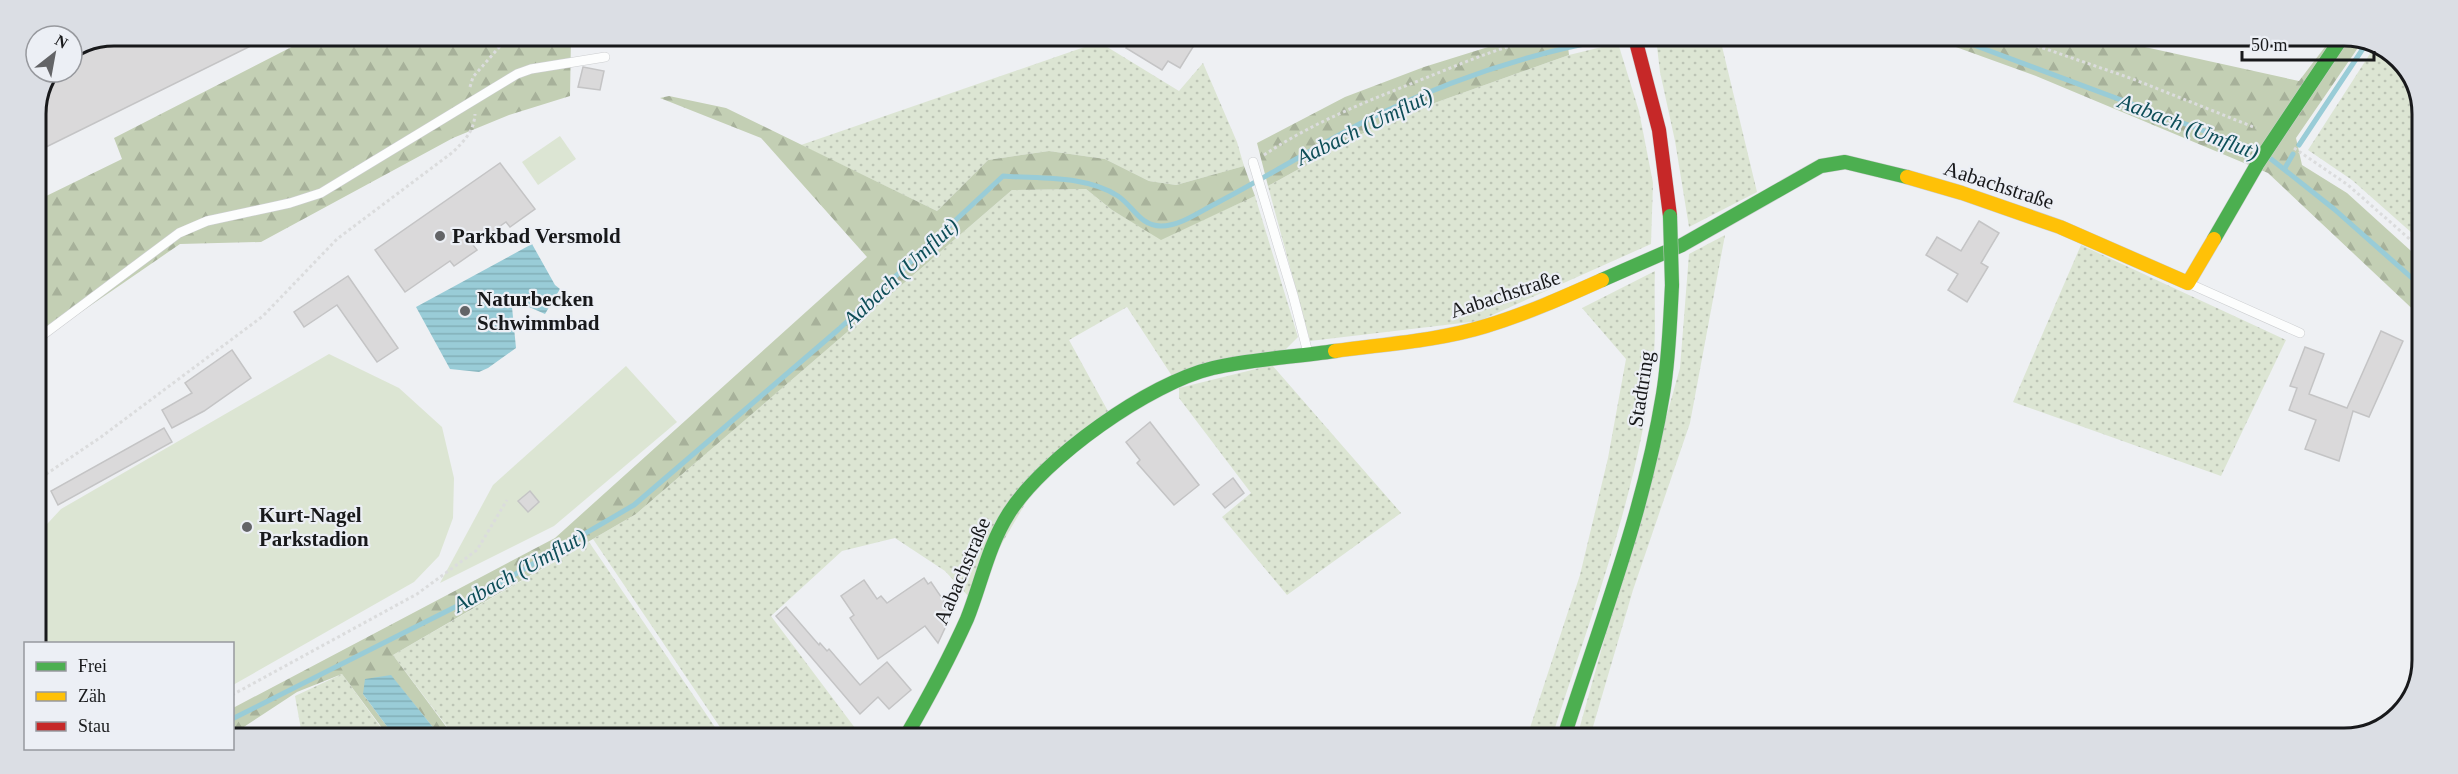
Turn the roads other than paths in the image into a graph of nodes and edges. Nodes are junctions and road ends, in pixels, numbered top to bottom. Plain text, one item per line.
1 (1638, 47) edge
2 (2336, 47) edge
3 (605, 57) dead end
4 (1254, 167) road end
5 (2188, 283) junction
6 (47, 332) edge
7 (2300, 333) dead end
8 (1308, 353) junction
9 (911, 728) edge
10 (1567, 728) edge

1 - 10 street, Stadtring, bridge
2 - 5 street
3 - 6 lane
4 - 8 lane
5 - 7 lane
5 - 8 street, Aabachstraße
8 - 9 street, Aabachstraße

